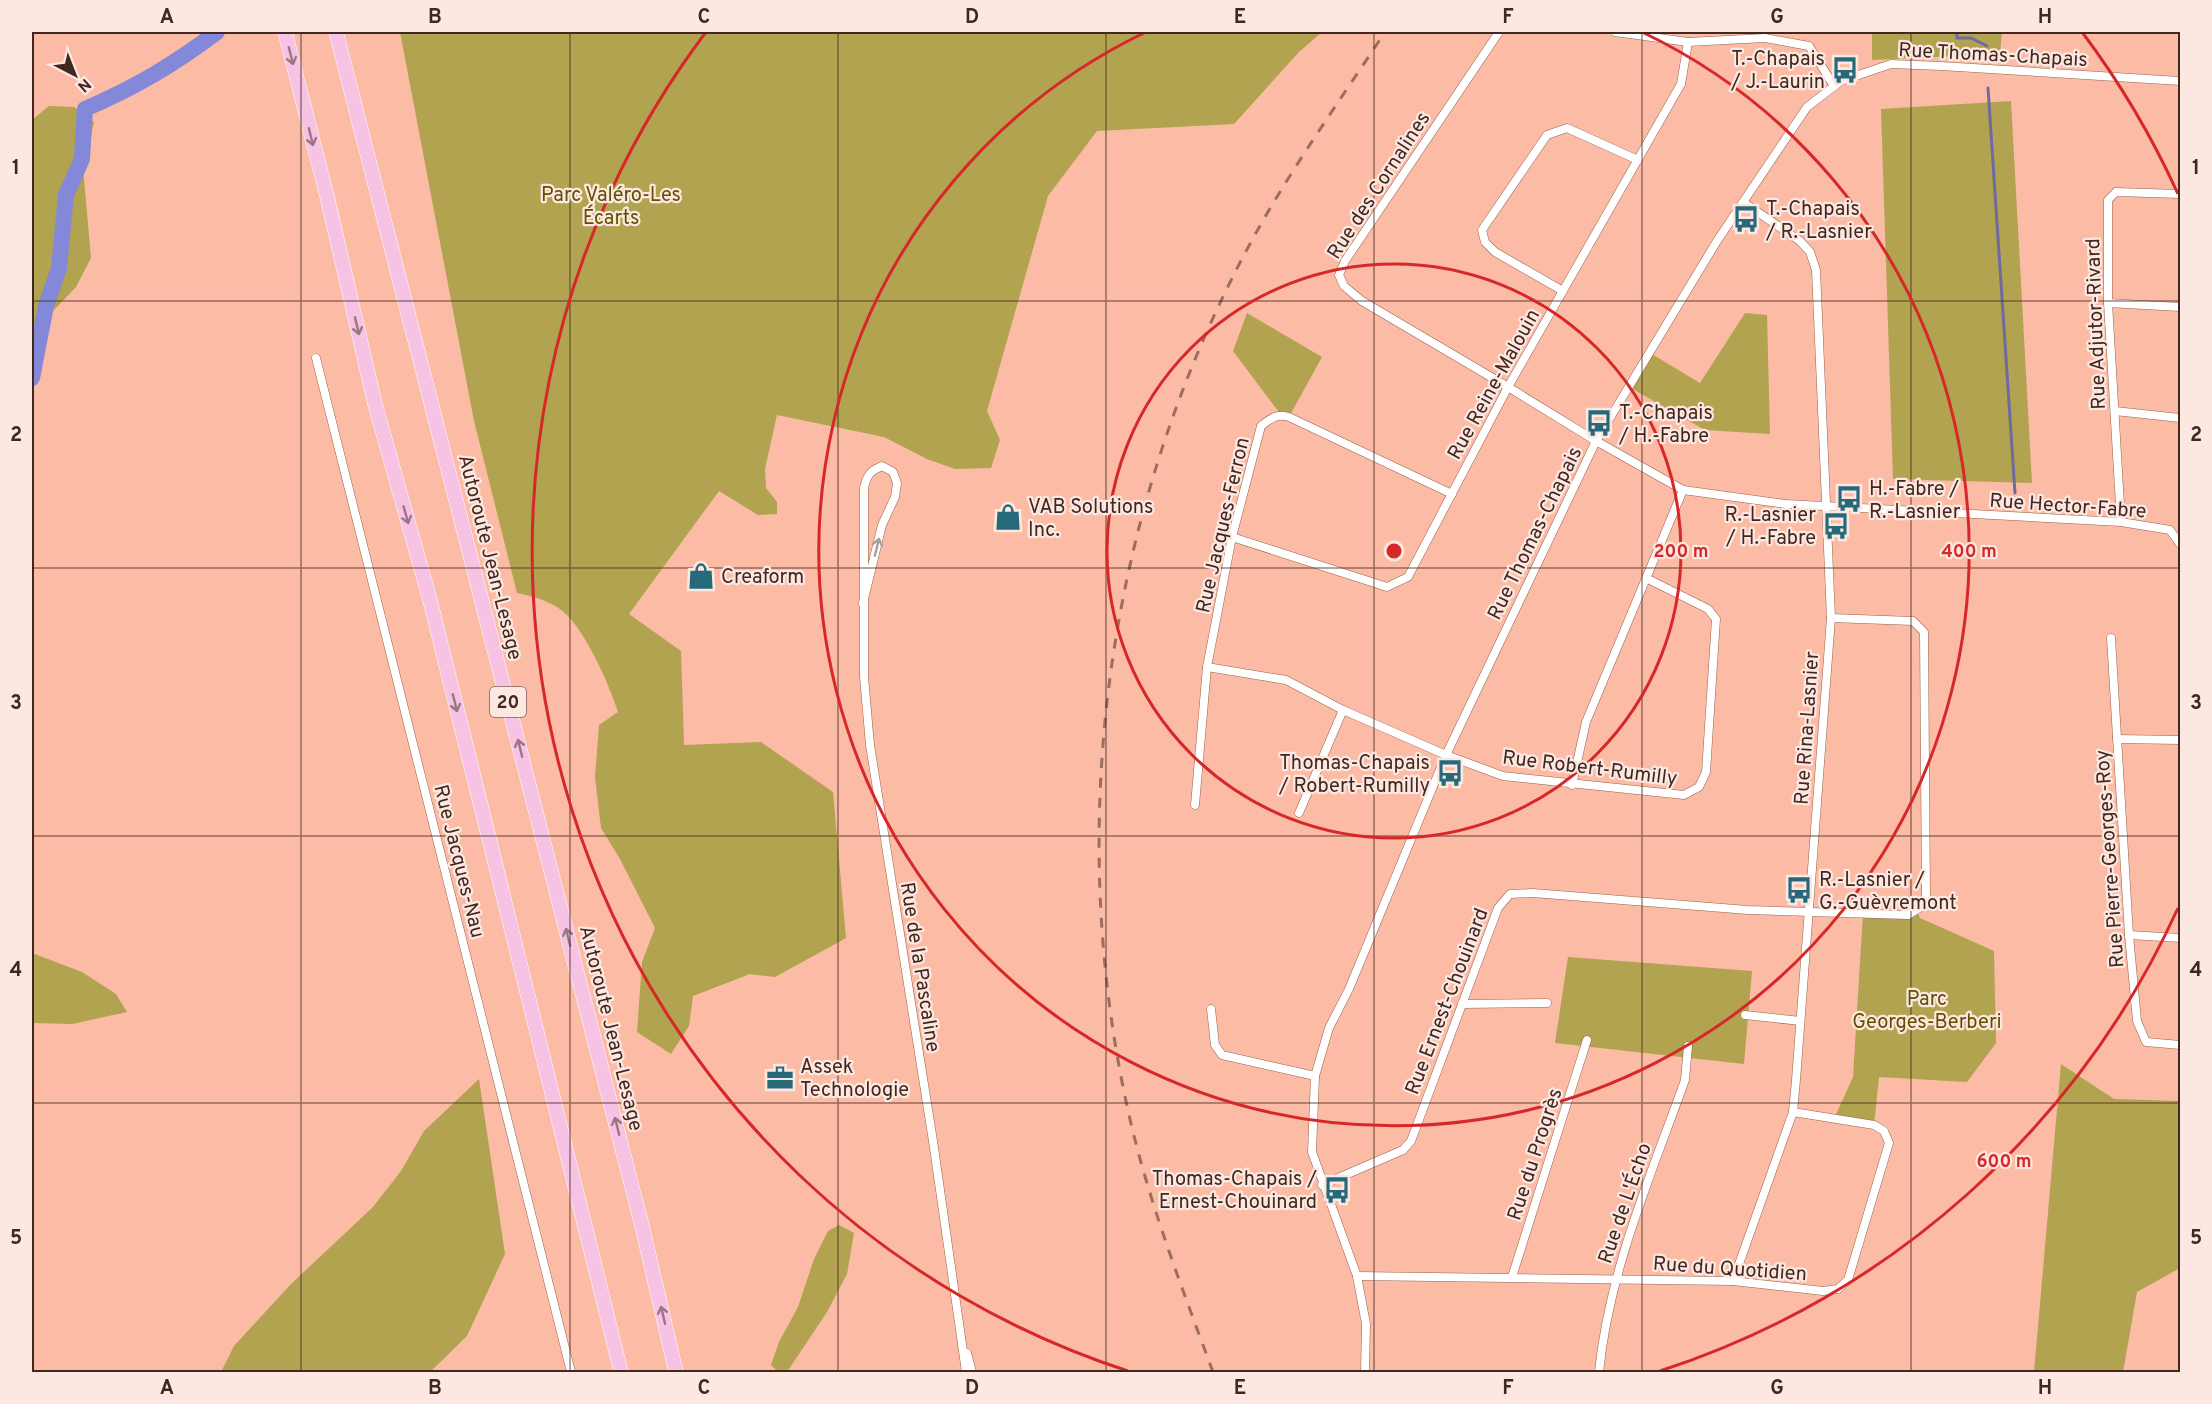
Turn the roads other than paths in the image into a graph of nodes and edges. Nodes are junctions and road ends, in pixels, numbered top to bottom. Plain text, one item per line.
1 (285, 32) edge
2 (336, 32) edge
3 (1499, 32) edge
4 (1615, 32) edge
5 (1688, 42) junction
6 (2181, 81) edge
7 (1834, 86) junction
8 (1638, 160) junction
9 (2181, 194) edge
10 (1743, 202) junction
11 (1563, 291) junction
12 (2108, 303) junction
13 (2181, 307) edge
14 (316, 358) dead end
15 (1508, 387) junction
16 (2115, 411) junction
17 (2181, 418) edge
18 (1596, 441) junction
19 (1683, 490) junction
20 (1452, 494) junction
21 (1826, 506) junction
22 (2121, 522) junction
23 (1232, 537) junction
24 (2181, 544) edge
25 (1646, 578) junction
26 (862, 603) junction
27 (1831, 618) junction
28 (2111, 638) dead end
29 (1207, 667) junction
30 (1343, 710) junction
31 (2117, 739) junction
32 (2181, 740) edge
33 (1446, 755) junction
34 (1572, 785) junction
35 (1195, 805) dead end
36 (1299, 813) dead end
37 (1808, 911) junction
38 (2129, 935) junction
39 (2181, 938) edge
40 (1547, 1003) dead end
41 (1462, 1004) junction
42 (1211, 1009) dead end
43 (1745, 1015) dead end
44 (1800, 1021) junction
45 (1587, 1040) dead end
46 (2181, 1045) edge
47 (1688, 1046) dead end
48 (1315, 1076) junction
49 (1792, 1112) junction
50 (1322, 1185) junction
51 (1357, 1276) junction
52 (1512, 1277) junction
53 (1615, 1279) junction
54 (1733, 1281) junction
55 (961, 1334) junction
56 (571, 1372) edge
57 (621, 1372) edge
58 (676, 1372) edge
59 (966, 1372) edge
60 (972, 1372) edge
61 (1365, 1372) edge
62 (1599, 1372) edge

1 -> 57 highway
58 -> 2 highway, Autoroute Jean-Lesage / 20
3 - 15 street, Rue des Cornalines
4 - 5 street
5 - 7 street
5 - 8 street, Rue Reine-Malouin
6 - 7 street, Rue Thomas-Chapais
7 - 10 street, Rue Thomas-Chapais
8 - 11 street, Rue Reine-Malouin
8 - 11 street
9 - 12 street, Rue Adjutor-Rivard
10 - 18 street, Rue Thomas-Chapais
10 - 21 street, Rue Rina-Lasnier
11 - 15 street, Rue Reine-Malouin
12 - 13 street
12 - 16 street, Rue Adjutor-Rivard
14 - 56 street, Rue Jacques-Nau
15 - 18 street, Rue Hector-Fabre
15 - 20 street, Rue Reine-Malouin
16 - 17 street
16 - 22 street, Rue Adjutor-Rivard
18 - 19 street, Rue Hector-Fabre
18 - 33 street, Rue Thomas-Chapais
19 - 21 street, Rue Hector-Fabre
19 - 25 street
20 - 23 street, Rue Reine-Malouin
20 - 23 street, Rue Jacques-Ferron
21 - 22 street, Rue Hector-Fabre
21 - 27 street, Rue Rina-Lasnier
22 - 24 street, Rue Hector-Fabre
23 - 29 street, Rue Jacques-Ferron
25 - 34 street
25 - 34 street, Rue Robert-Rumilly
26 -> 26 street, Rue de la Pascaline
26 - 55 street, Rue de la Pascaline
27 - 37 street, Rue Rina-Lasnier
27 - 37 street
28 - 31 street, Rue Pierre-Georges-Roy
29 - 30 street, Rue Robert-Rumilly
29 - 35 street, Rue Jacques-Ferron
30 - 33 street, Rue Robert-Rumilly
30 - 36 street
31 - 32 street
31 - 38 street, Rue Pierre-Georges-Roy
33 - 34 street, Rue Robert-Rumilly
33 - 48 street, Rue Thomas-Chapais
37 - 41 street, Rue Ernest-Chouinard
37 - 44 street, Rue Rina-Lasnier
38 - 39 street
38 - 46 street, Rue Pierre-Georges-Roy
40 - 41 street
41 - 50 street, Rue Ernest-Chouinard
42 - 48 street
43 - 44 street
44 - 49 street, Rue Rina-Lasnier
45 - 52 street, Rue du Progrès
47 - 53 street, Rue de L'Écho
48 - 50 street, Rue Thomas-Chapais
49 - 54 street, Rue Rina-Lasnier
49 - 54 street, Rue du Quotidien
50 - 51 street, Rue Thomas-Chapais
51 - 52 street, Rue du Quotidien
51 - 61 street, Rue Thomas-Chapais
52 - 53 street, Rue du Quotidien
53 - 54 street, Rue du Quotidien
53 - 62 street, Rue de L'Écho
55 - 59 street, Rue de la Pascaline
55 - 60 street, Rue de la Pascaline

